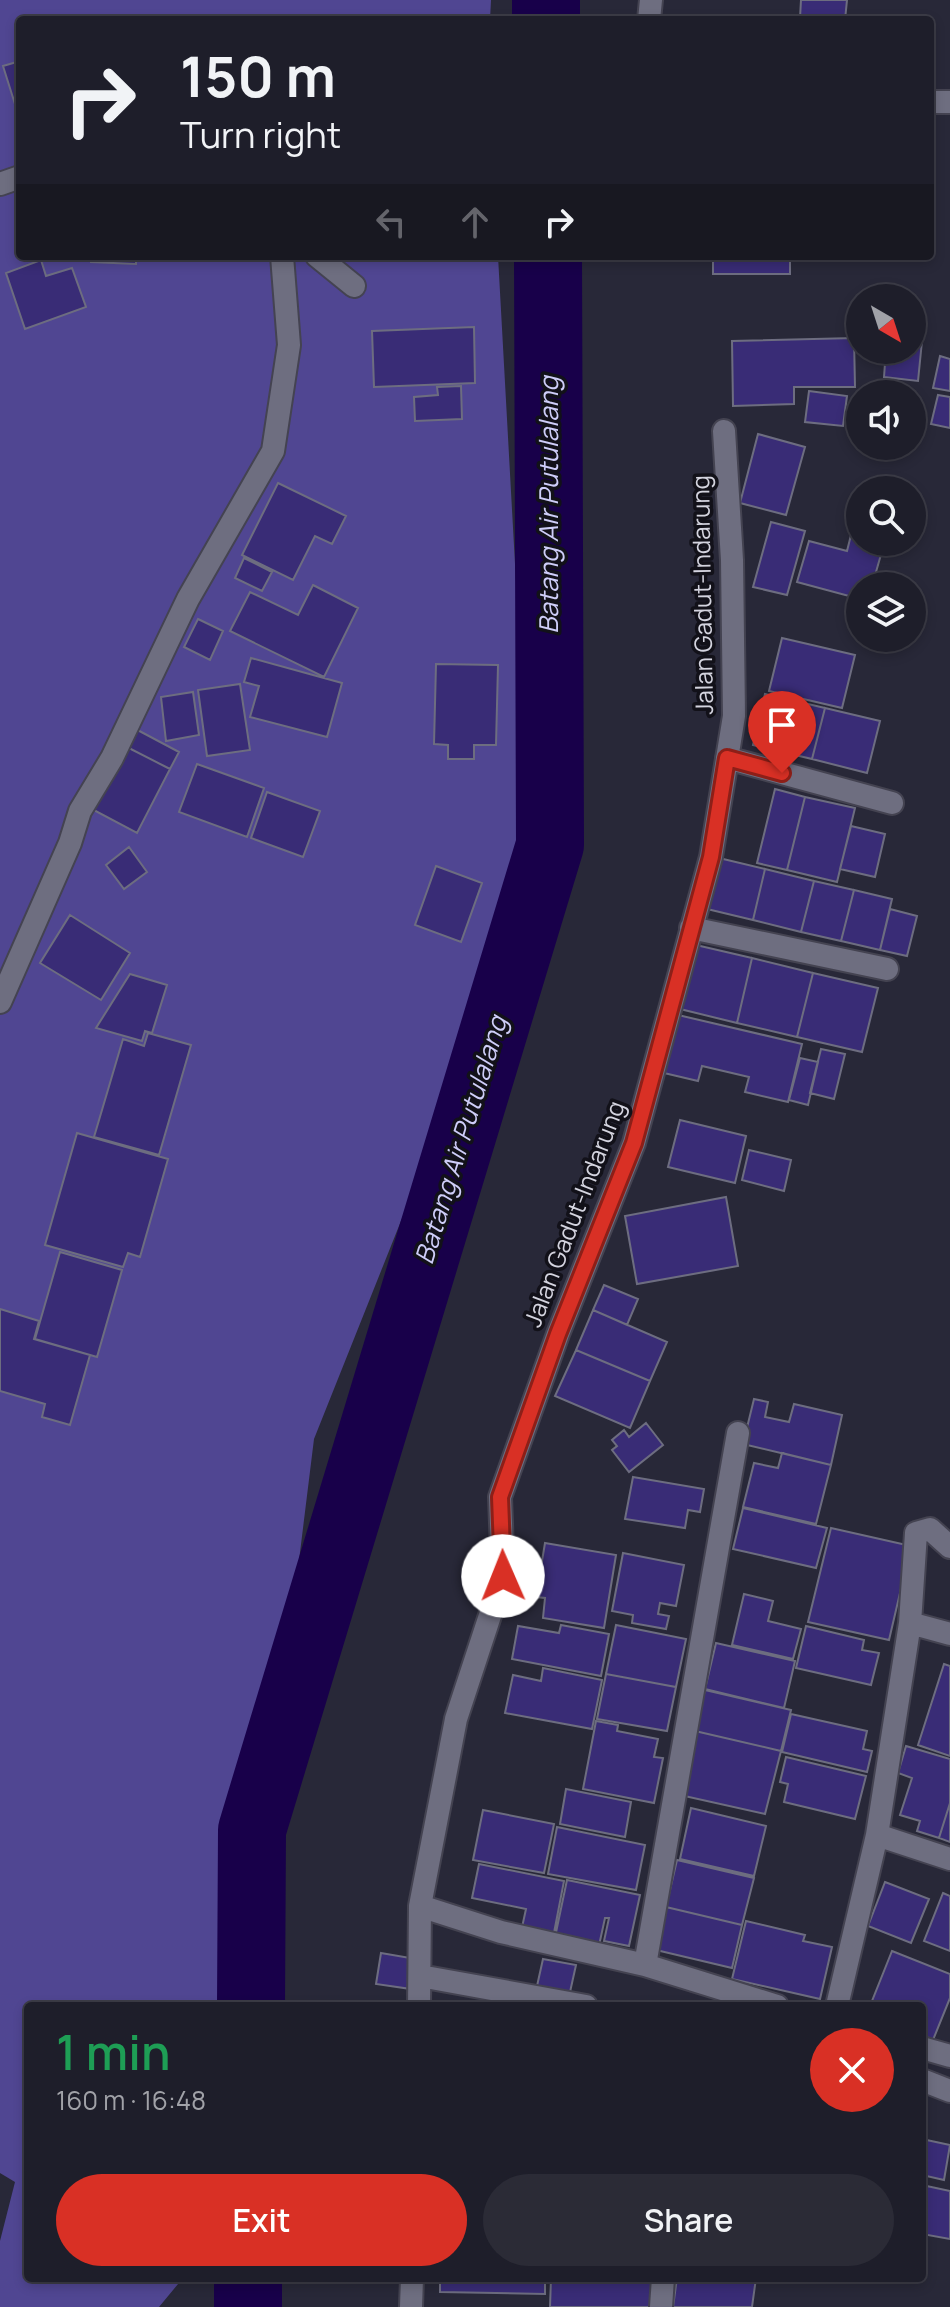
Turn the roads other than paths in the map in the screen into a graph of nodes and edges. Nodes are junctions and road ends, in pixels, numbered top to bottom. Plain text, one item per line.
1 (282, 260) edge
2 (322, 260) edge
3 (354, 286) dead end
4 (724, 431) dead end
5 (727, 758) junction
6 (892, 803) dead end
7 (691, 928) junction
8 (887, 969) dead end
9 (0, 1002) edge
10 (738, 1433) dead end
11 (950, 1547) edge
12 (910, 1623) junction
13 (950, 1634) edge
14 (877, 1835) junction
15 (950, 1859) edge
16 (420, 1906) junction
17 (645, 1965) junction
18 (420, 1976) junction
19 (419, 2002) edge
20 (564, 2002) edge
21 (764, 2002) edge
22 (838, 2002) edge
23 (926, 2049) edge
24 (950, 2056) edge
25 (926, 2082) edge
26 (950, 2091) edge
27 (412, 2282) edge
28 (663, 2282) edge
29 (411, 2307) edge
30 (661, 2307) edge

1 - 9 street
2 - 3 street
4 - 5 street, Jalan Gadut-Indarung
5 - 6 street
5 - 7 street, Jalan Gadut-Indarung
7 - 8 street
7 - 16 street, Jalan Gadut-Indarung
10 - 17 street
11 - 12 street
12 - 13 street
12 - 14 street
14 - 15 street
14 - 22 street
16 - 17 street
16 - 18 street, Jalan Gadut-Indarung
17 - 21 street
18 - 19 street, Jalan Gadut-Indarung
18 - 20 street
23 - 24 street
25 - 26 street
27 - 29 street
28 - 30 street

